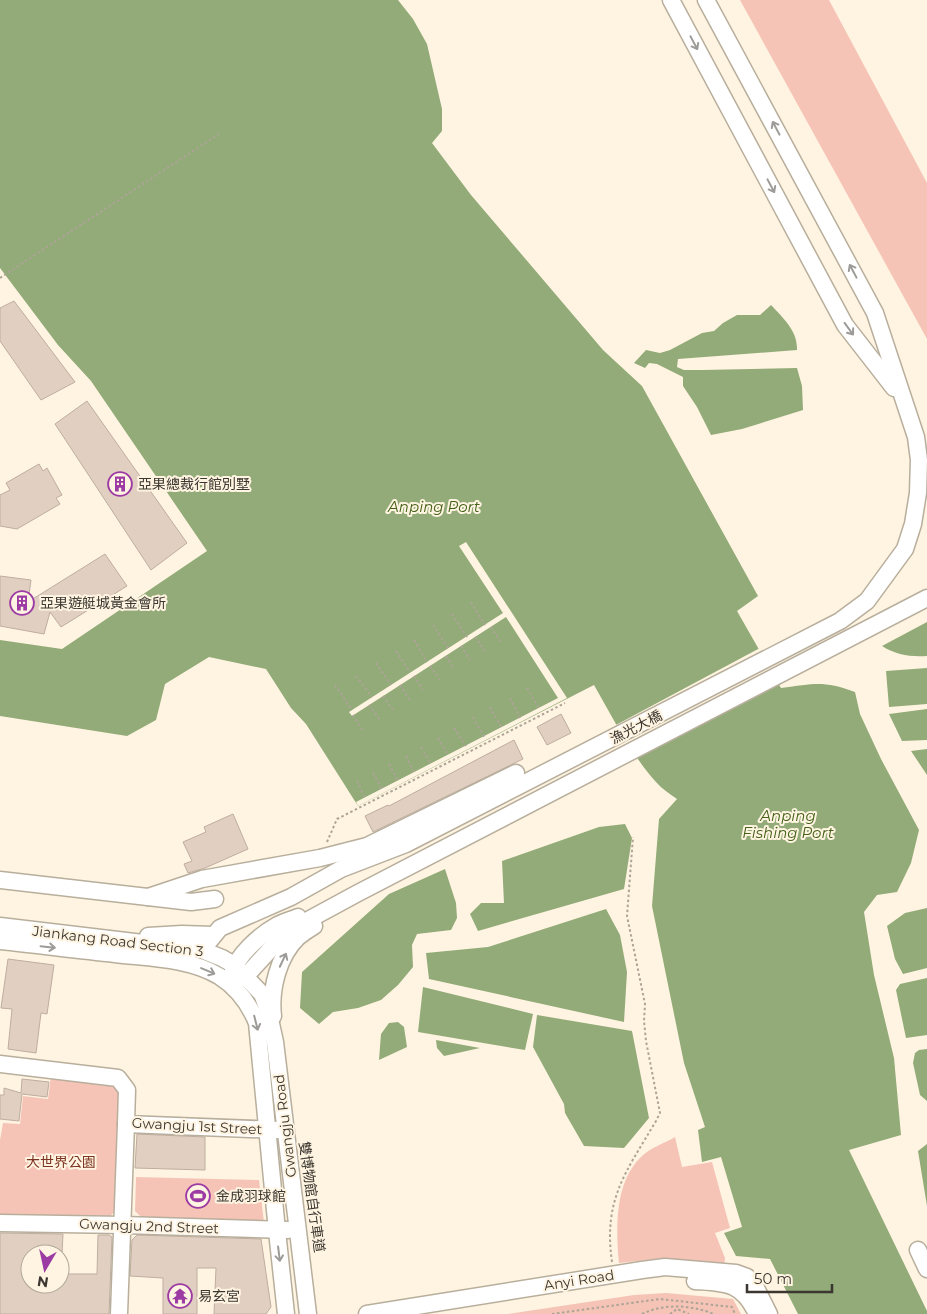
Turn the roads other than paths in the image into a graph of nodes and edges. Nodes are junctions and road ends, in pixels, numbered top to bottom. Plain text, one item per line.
1 (671, 0) edge
2 (706, 0) edge
3 (902, 398) junction
4 (927, 598) edge
5 (516, 773) dead end
6 (0, 880) edge
7 (358, 893) junction
8 (148, 897) junction
9 (215, 899) dead end
10 (0, 926) edge
11 (213, 935) junction
12 (101, 938) junction
13 (0, 941) edge
14 (202, 950) junction
15 (240, 971) junction
16 (230, 983) junction
17 (275, 1042) junction
18 (0, 1064) edge
19 (126, 1124) junction
20 (267, 1130) junction
21 (286, 1130) junction
22 (0, 1223) edge
23 (123, 1225) junction
24 (297, 1230) junction
25 (277, 1231) junction
26 (918, 1250) dead end
27 (927, 1269) edge
28 (119, 1314) edge
29 (286, 1314) edge
30 (308, 1314) edge
31 (367, 1314) edge
32 (433, 1314) edge
33 (757, 1314) edge
34 (769, 1314) edge

1 -> 3 street
3 -> 2 street, 漁光大橋
3 - 11 street, 漁光大橋
4 - 7 street, 漁光大橋
5 - 8 street
6 - 8 street
7 - 15 street
17 -> 7 street
8 - 9 street
10 - 12 street, Jiankang Road Section 3
11 - 12 street
11 - 14 street
12 - 14 street, Jiankang Road Section 3
13 -> 16 street, Jiankang Road Section 3
14 - 15 street, Jiankang Road Section 3
15 - 16 street
15 - 17 street, Gwangju Road
16 -> 20 street, Gwangju Road
17 - 21 street, Gwangju Road
18 - 19 street, Gwangju 1st Street
19 - 20 street, Gwangju 1st Street
19 - 23 street
20 - 21 street, Gwangju 1st Street
20 - 25 street, Gwangju Road
21 - 24 street, Gwangju Road
22 - 23 street, Gwangju 2nd Street
23 - 25 street, Gwangju 2nd Street
23 - 28 street
24 - 25 street, Gwangju 2nd Street
24 - 30 street, Gwangju Road
25 -> 29 street, Gwangju Road
26 - 27 street
31 - 34 street, Anyi Road
32 - 33 street, Anyi Road

